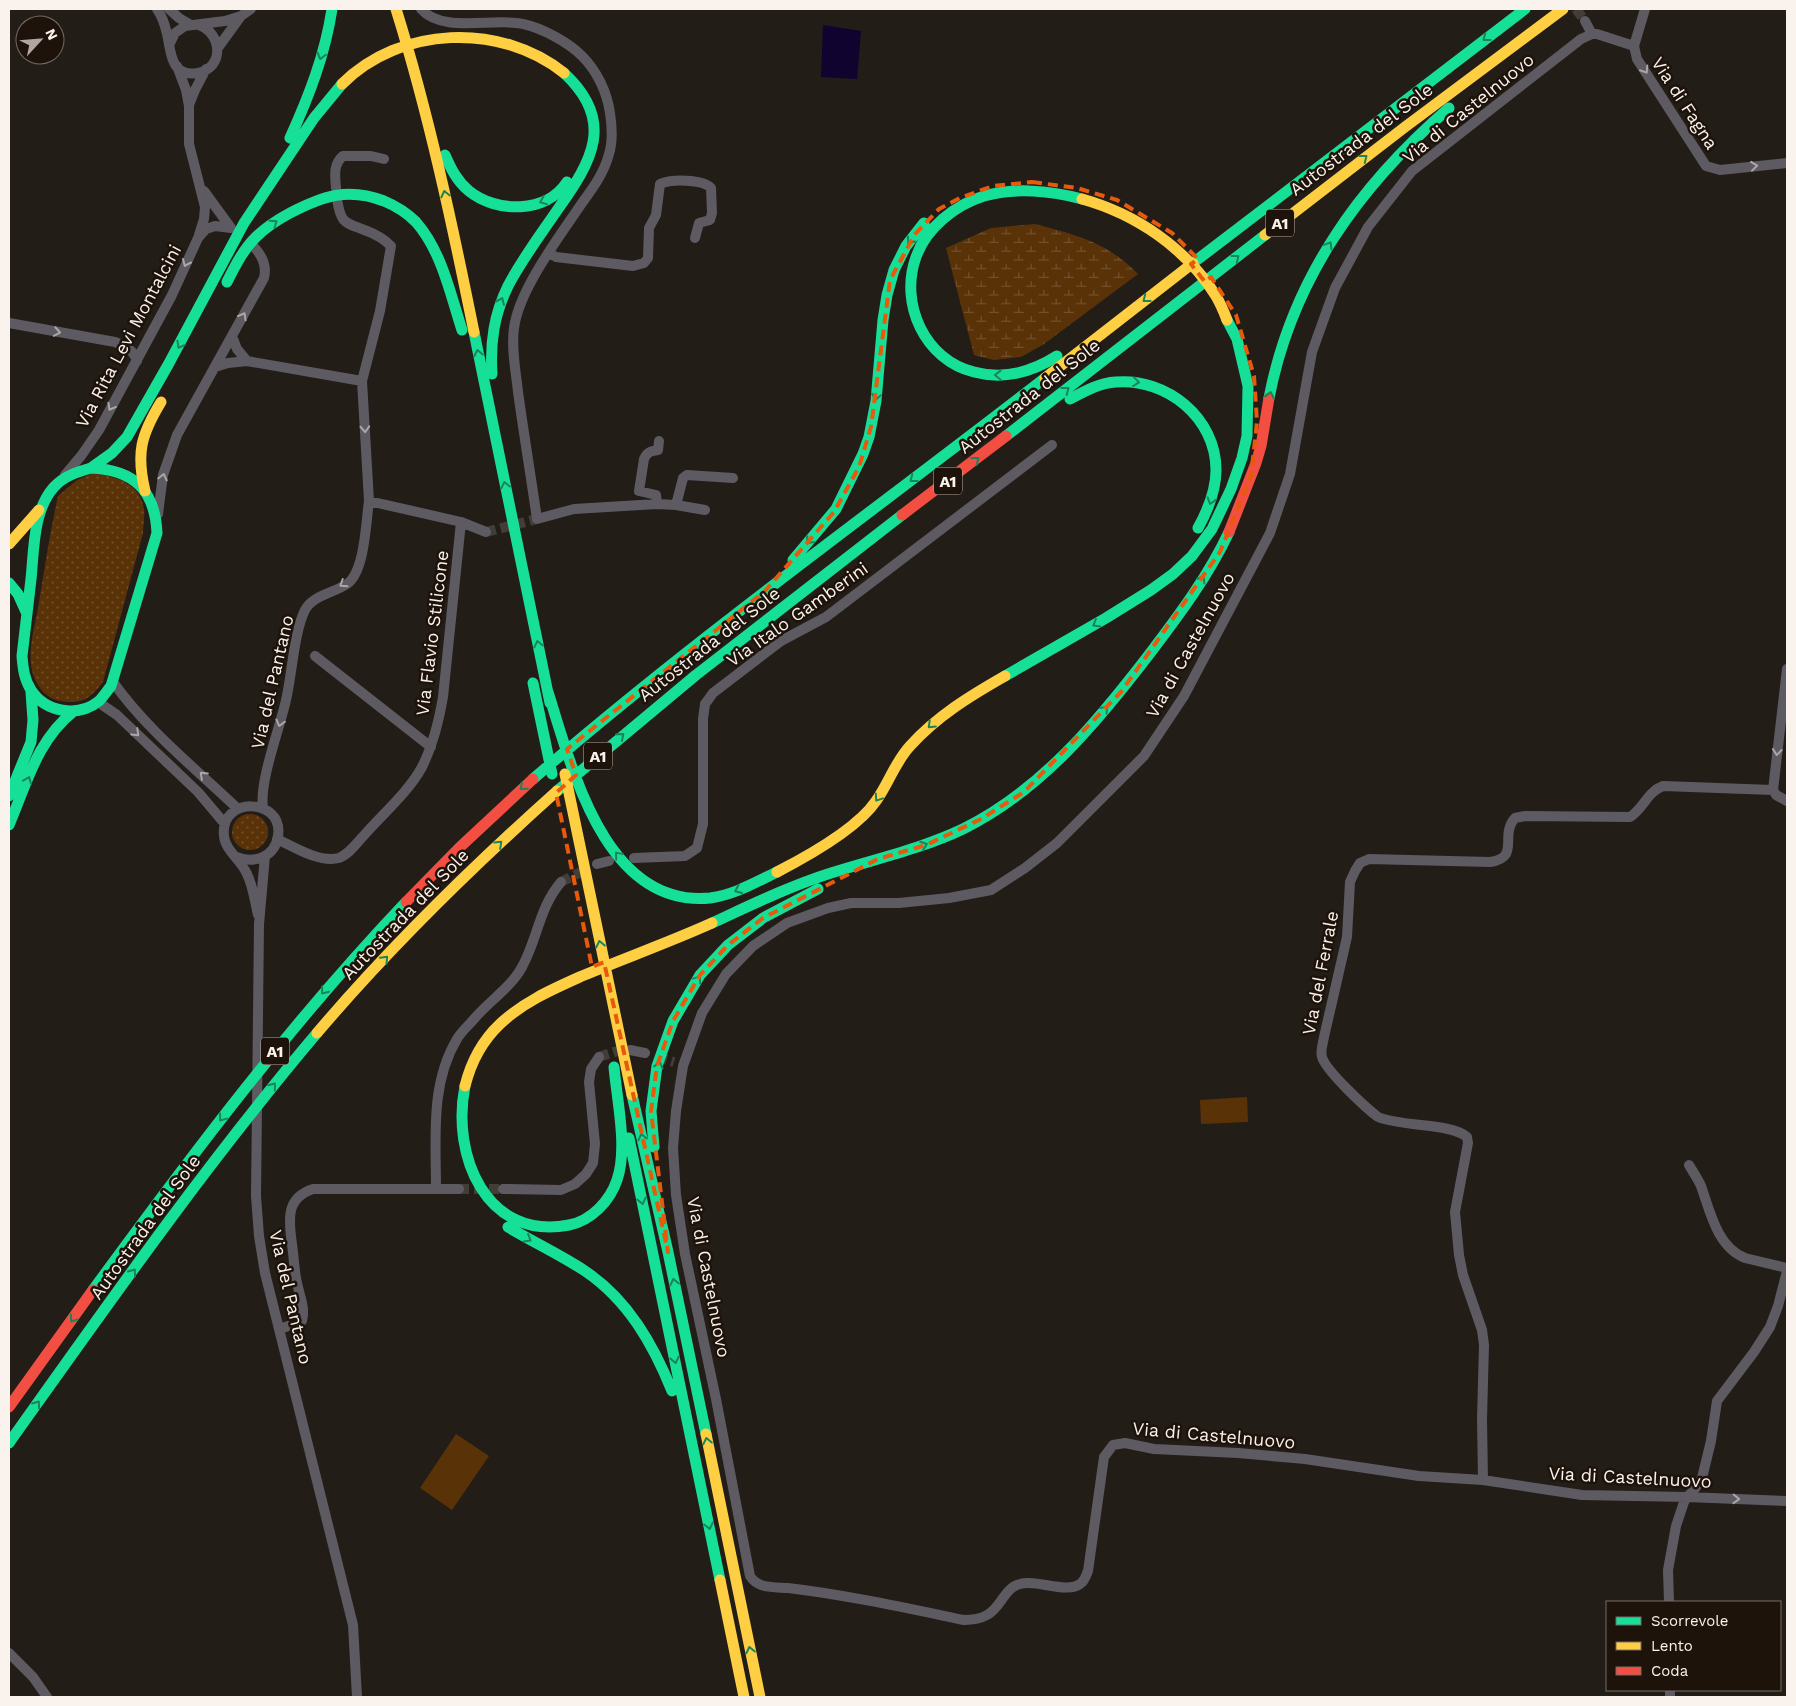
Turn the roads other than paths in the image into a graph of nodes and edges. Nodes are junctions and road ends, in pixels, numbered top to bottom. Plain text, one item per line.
1 (157, 9) edge
2 (169, 9) edge
3 (251, 9) edge
4 (332, 9) edge
5 (396, 9) edge
6 (421, 9) edge
7 (1525, 9) edge
8 (1563, 9) edge
9 (1646, 9) edge
10 (241, 16) junction
11 (1585, 21) tunnel mouth
12 (388, 22) dead end
13 (195, 25) junction
14 (1535, 30) junction
15 (1592, 34) junction
16 (456, 40) junction
17 (169, 44) junction
18 (1634, 46) junction
19 (217, 49) junction
20 (177, 66) junction
21 (414, 67) junction
22 (206, 69) junction
23 (353, 78) junction
24 (189, 106) junction
25 (384, 159) dead end
26 (1787, 163) edge
27 (200, 186) junction
28 (432, 191) dead end
29 (262, 195) junction
30 (198, 238) junction
31 (695, 238) dead end
32 (444, 246) dead end
33 (255, 248) dead end
34 (1182, 249) junction
35 (549, 253) junction
36 (232, 273) junction
37 (220, 294) dead end
38 (1219, 295) junction
39 (1117, 321) junction
40 (9, 323) edge
41 (462, 330) junction
42 (232, 336) junction
43 (468, 357) dead end
44 (137, 361) junction
45 (247, 361) junction
46 (215, 367) junction
47 (362, 381) junction
48 (165, 395) dead end
49 (491, 418) junction
50 (1028, 420) junction
51 (659, 441) dead end
52 (1052, 445) dead end
53 (91, 468) junction
54 (1251, 476) junction
55 (733, 478) dead end
56 (62, 479) junction
57 (145, 491) junction
58 (369, 501) junction
59 (657, 504) junction
60 (676, 505) junction
61 (41, 508) junction
62 (705, 510) dead end
63 (461, 522) junction
64 (157, 525) junction
65 (486, 532) tunnel mouth
66 (9, 544) edge
67 (9, 583) edge
68 (765, 591) junction
69 (1137, 598) junction
70 (27, 615) junction
71 (314, 656) dead end
72 (1787, 669) edge
73 (530, 671) dead end
74 (113, 682) junction
75 (31, 692) junction
76 (548, 692) junction
77 (98, 702) junction
78 (74, 711) junction
79 (431, 747) junction
80 (1773, 790) junction
81 (9, 796) edge
82 (557, 801) dead end
83 (1787, 801) edge
84 (238, 808) junction
85 (263, 808) junction
86 (225, 824) junction
87 (9, 825) edge
88 (844, 832) junction
89 (277, 839) junction
90 (266, 856) junction
91 (237, 857) junction
92 (634, 858) dead end
93 (878, 859) junction
94 (609, 861) dead end
95 (597, 864) tunnel mouth
96 (561, 882) tunnel mouth
97 (259, 924) junction
98 (591, 962) dead end
99 (596, 981) dead end
100 (630, 1050) tunnel mouth
101 (644, 1053) tunnel mouth
102 (599, 1057) dead end
103 (1689, 1165) dead end
104 (503, 1188) tunnel mouth
105 (436, 1189) junction
106 (459, 1189) tunnel mouth
107 (668, 1252) junction
108 (1787, 1269) edge
109 (280, 1329) junction
110 (9, 1407) edge
111 (9, 1443) edge
112 (699, 1478) junction
113 (1482, 1480) junction
114 (1687, 1497) junction
115 (1787, 1501) edge
116 (1669, 1601) edge
117 (9, 1653) edge
118 (47, 1697) edge
119 (357, 1697) edge
120 (744, 1697) edge
121 (760, 1697) edge

1 - 17 street
2 - 13 street
3 - 10 street
4 -> 29 main road
5 - 21 main road
6 - 35 street
7 -> 39 main road, Autostrada del Sole / A1
8 - 14 main road, Autostrada del Sole / A1
9 - 18 street, Via di Fagna
10 - 13 street
10 - 19 street
11 - 15 street
12 - 28 main road
13 - 17 street
13 - 19 street
50 -> 14 main road, Autostrada del Sole / A1
54 -> 14 main road
15 - 18 street
15 - 113 street, Via di Castelnuovo
16 -> 21 main road
16 - 23 main road
49 -> 16 main road
17 - 20 street
18 -> 26 street, Via di Fagna
19 - 22 street
20 - 22 street
20 - 24 street
49 -> 21 main road
22 - 24 street
23 - 29 main road
23 - 36 main road
24 - 27 street
25 - 47 street, Via del Pantano
27 - 30 street
27 - 30 street, Via Rita Levi Montalcini
29 -> 53 main road
30 -> 44 street, Via Rita Levi Montalcini
31 - 35 street
32 - 41 main road
42 -> 33 street
34 - 38 main road
39 -> 34 main road
34 -> 68 main road
35 - 59 street
36 - 37 main road
36 -> 41 main road
38 - 54 main road
38 - 69 main road
39 -> 68 main road, Autostrada del Sole / A1
40 -> 44 street
41 - 43 main road
42 - 45 street
42 - 46 street
44 -> 56 street, Via Rita Levi Montalcini
45 - 46 street
45 - 47 street
64 -> 46 street
47 -> 58 street, Via del Pantano
48 - 57 main road
76 -> 49 main road
50 -> 69 main road
111 -> 50 main road, Autostrada del Sole / A1
51 - 59 street
52 - 92 street, Via Italo Gamberini
53 - 56 main road
53 - 57 main road
93 -> 54 main road
55 - 60 street
56 - 61 main road
57 - 64 main road
58 - 63 street
58 -> 85 street, Via del Pantano
59 - 60 street
60 - 62 street
61 - 66 main road
61 - 70 main road
63 - 65 street
63 - 79 street, Via Flavio Stilicone
64 - 74 main road
67 - 70 main road
68 -> 110 main road, Autostrada del Sole / A1
69 -> 88 main road
70 - 75 main road
71 - 79 street, Via Flavio Stilicone
72 -> 80 street
73 - 82 main road
74 - 77 main road
84 -> 74 street
75 - 78 main road
75 - 81 main road
88 -> 76 main road
107 -> 76 main road
77 - 78 main road
77 -> 86 street
87 -> 78 main road
79 - 89 street, Via Flavio Stilicone
80 - 83 street
80 - 113 street, Via del Ferrale
84 - 85 street
84 - 86 street
85 - 89 street
86 - 91 street, Via del Pantano
88 -> 112 main road
89 - 90 street, Via del Pantano
90 - 91 street
90 - 97 street, Via del Pantano
91 - 97 street, Via del Pantano
107 -> 93 main road
93 -> 112 main road
94 - 95 street
96 - 105 street
97 - 109 street, Via del Pantano
98 - 99 main road
100 - 101 street
102 - 104 street
103 - 108 street
105 - 106 street
105 - 109 street
121 -> 107 main road
108 - 114 street
109 - 119 street, Via del Pantano
112 -> 120 main road
113 - 114 street, Via di Castelnuovo
114 -> 115 street, Via di Castelnuovo
114 - 116 street
117 - 118 street

